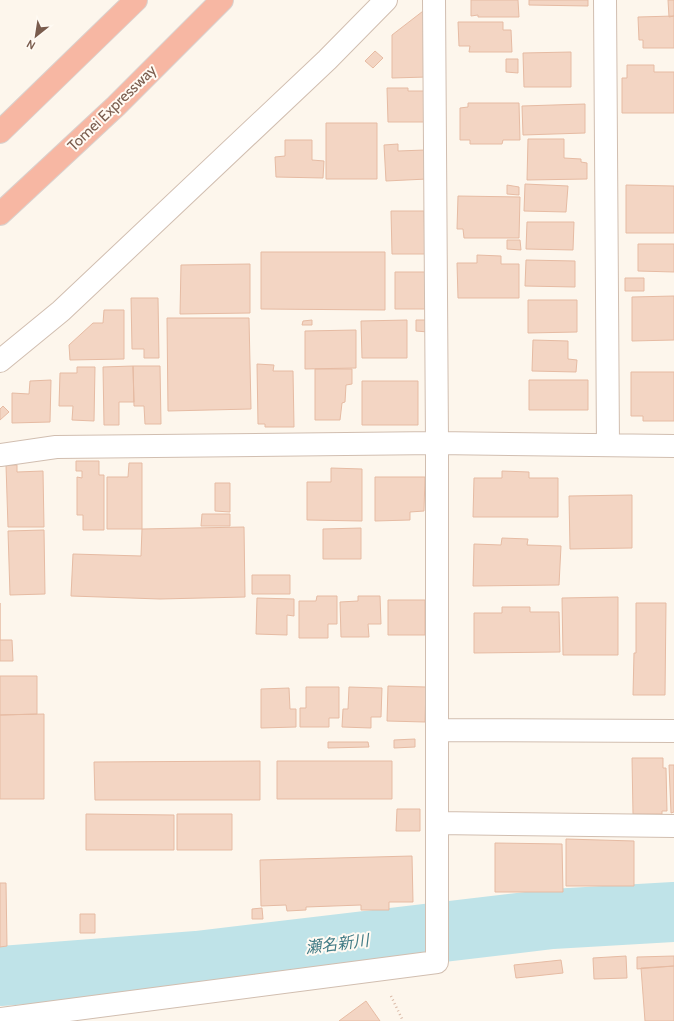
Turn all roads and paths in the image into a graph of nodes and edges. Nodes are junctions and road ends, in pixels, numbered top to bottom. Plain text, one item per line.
1 (136, 0) edge
2 (222, 0) edge
3 (386, 0) edge
4 (434, 0) edge
5 (605, 0) edge
6 (0, 132) edge
7 (0, 214) edge
8 (0, 361) edge
9 (438, 443) junction
10 (608, 446) junction
11 (674, 446) edge
12 (0, 455) edge
13 (438, 730) junction
14 (674, 731) edge
15 (438, 823) junction
16 (674, 826) edge
17 (0, 1019) edge

1 - 6 highway
2 - 7 highway, Tomei Expressway
3 - 8 street
4 - 9 street
5 - 10 street
9 - 10 street
9 - 12 street
9 - 13 street
10 - 11 street
13 - 14 street
13 - 15 street
15 - 16 street
15 - 17 street

